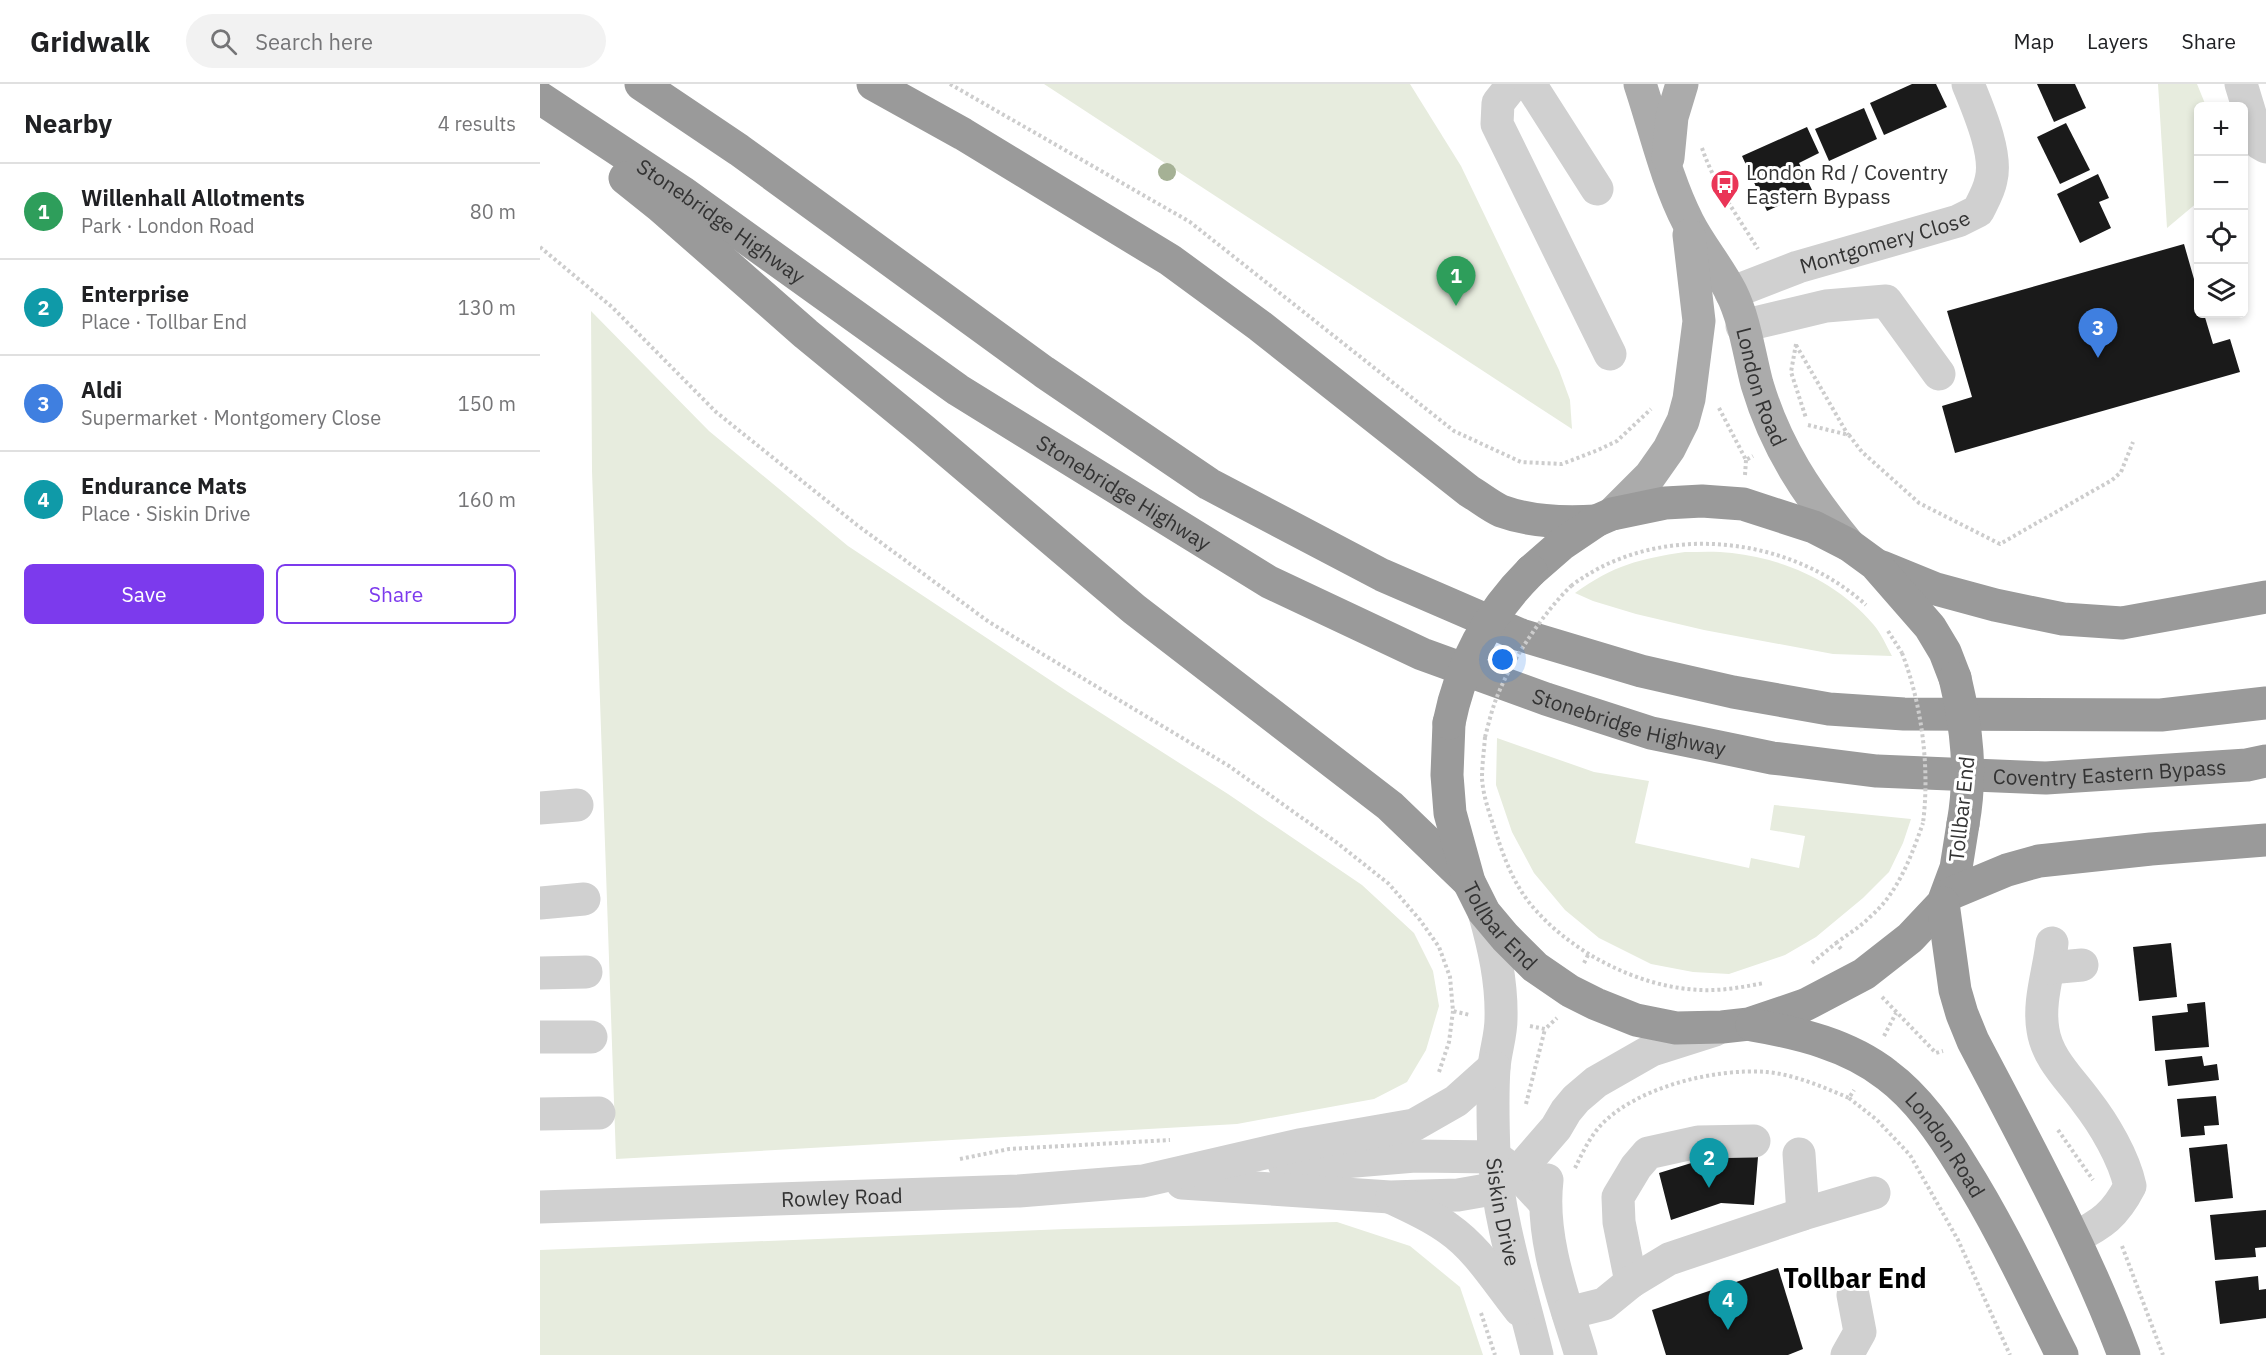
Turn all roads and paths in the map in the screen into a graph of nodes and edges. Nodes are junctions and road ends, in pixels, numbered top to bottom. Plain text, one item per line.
1 (640, 84) edge
2 (873, 84) edge
3 (950, 84) edge
4 (1513, 84) edge
5 (1530, 84) edge
6 (1640, 84) edge
7 (1682, 84) edge
8 (1968, 84) edge
9 (2241, 84) edge
10 (540, 98) edge
11 (540, 112) edge
12 (1699, 140) dead end
13 (2266, 147) edge
14 (1667, 166) junction
15 (1597, 189) dead end
16 (1688, 222) junction
17 (540, 247) edge
18 (1775, 276) junction
19 (1731, 293) junction
20 (1742, 326) junction
21 (1792, 330) junction
22 (1610, 354) dead end
23 (1939, 374) dead end
24 (1653, 405) dead end
25 (1713, 406) dead end
26 (1849, 435) junction
27 (2133, 442) dead end
28 (1755, 455) dead end
29 (1746, 460) junction
30 (1745, 472) dead end
31 (1604, 517) junction
32 (1739, 538) dead end
33 (1739, 547) junction
34 (1862, 555) junction
35 (2266, 597) edge
36 (1870, 610) dead end
37 (1883, 625) dead end
38 (2266, 703) edge
39 (1772, 758) joint
40 (2266, 761) edge
41 (577, 805) dead end
42 (540, 808) edge
43 (2266, 840) edge
44 (1469, 882) junction
45 (1945, 899) junction
46 (584, 900) dead end
47 (540, 903) edge
48 (1484, 912) junction
49 (1836, 943) junction
50 (1589, 953) junction
51 (1585, 962) dead end
52 (1811, 965) dead end
53 (2082, 965) dead end
54 (586, 972) dead end
55 (540, 973) edge
56 (1864, 975) junction
57 (1774, 981) dead end
58 (1453, 1011) junction
59 (1896, 1013) dead end
60 (1477, 1016) dead end
61 (1555, 1022) dead end
62 (1527, 1026) dead end
63 (1736, 1026) junction
64 (1545, 1029) junction
65 (540, 1037) edge
66 (591, 1037) dead end
67 (1869, 1063) junction
68 (1494, 1067) junction
69 (1434, 1080) dead end
70 (1849, 1098) junction
71 (1525, 1110) dead end
72 (598, 1113) dead end
73 (540, 1114) edge
74 (1556, 1128) junction
75 (1179, 1140) dead end
76 (1754, 1141) dead end
77 (1799, 1154) dead end
78 (954, 1161) dead end
79 (1216, 1165) junction
80 (1503, 1173) junction
81 (1572, 1176) dead end
82 (1143, 1181) junction
83 (1874, 1193) dead end
84 (1390, 1197) junction
85 (1544, 1202) junction
86 (540, 1207) edge
87 (1803, 1214) junction
88 (2074, 1238) junction
89 (1631, 1282) junction
90 (1853, 1295) dead end
91 (1568, 1313) junction
92 (1529, 1321) junction
93 (1537, 1355) edge
94 (1581, 1355) edge
95 (1847, 1355) edge
96 (2010, 1355) edge
97 (2062, 1355) edge
98 (2124, 1355) edge

1 - 38 highway
2 - 31 highway
3 - 24 path
4 - 22 street
5 - 15 street
6 - 14 main road, London Road
7 - 14 main road, London Road
8 - 18 street, Montgomery Close
9 - 13 street
10 - 39 highway, Stonebridge Highway
11 - 44 highway
12 - 18 path
14 - 16 main road, London Road
16 - 19 main road, London Road
16 - 31 main road, London Road
17 - 58 path
18 - 19 street, Montgomery Close
19 - 20 main road, London Road
20 - 21 street
20 - 34 main road, London Road
21 - 23 street
21 - 26 path
21 - 26 path
25 - 29 path
26 - 27 path
28 - 29 path
29 - 30 path
31 - 34 highway, Tollbar End
31 - 44 highway, Tollbar End, bridge
32 - 33 path
33 - 36 path
33 - 50 path, bridge
34 - 35 highway
34 - 45 highway, Tollbar End, bridge
37 - 49 path, bridge
39 - 40 highway, Coventry Eastern Bypass
41 - 42 street
43 - 45 highway
44 - 48 highway, Tollbar End
45 - 56 highway, Tollbar End
45 - 88 highway
46 - 47 street
48 - 63 highway, Tollbar End
48 - 68 street, Siskin Drive
49 - 52 path
49 - 56 path
50 - 51 path
50 - 57 path
53 - 88 street
54 - 55 street
56 - 59 path
56 - 63 highway, Tollbar End
58 - 60 path
58 - 69 path
61 - 64 path
62 - 64 path
63 - 67 highway, London Road
63 - 74 street
64 - 71 path
65 - 66 street
67 - 70 path
67 - 97 highway, London Road
68 - 79 street
68 - 80 street, Siskin Drive
70 - 81 path
70 - 96 path
72 - 73 street
74 - 80 street
74 - 85 street, Siskin Drive
75 - 78 path
76 - 89 street
77 - 87 street
79 - 80 street
79 - 82 street
80 - 84 street
80 - 85 street
80 - 92 street, Siskin Drive
82 - 84 street
82 - 86 street, Rowley Road
83 - 87 street
84 - 92 street
85 - 91 street, Siskin Drive
87 - 89 street
88 - 98 highway
89 - 91 street
90 - 95 street
91 - 94 street, Siskin Drive
92 - 93 street, Siskin Drive

